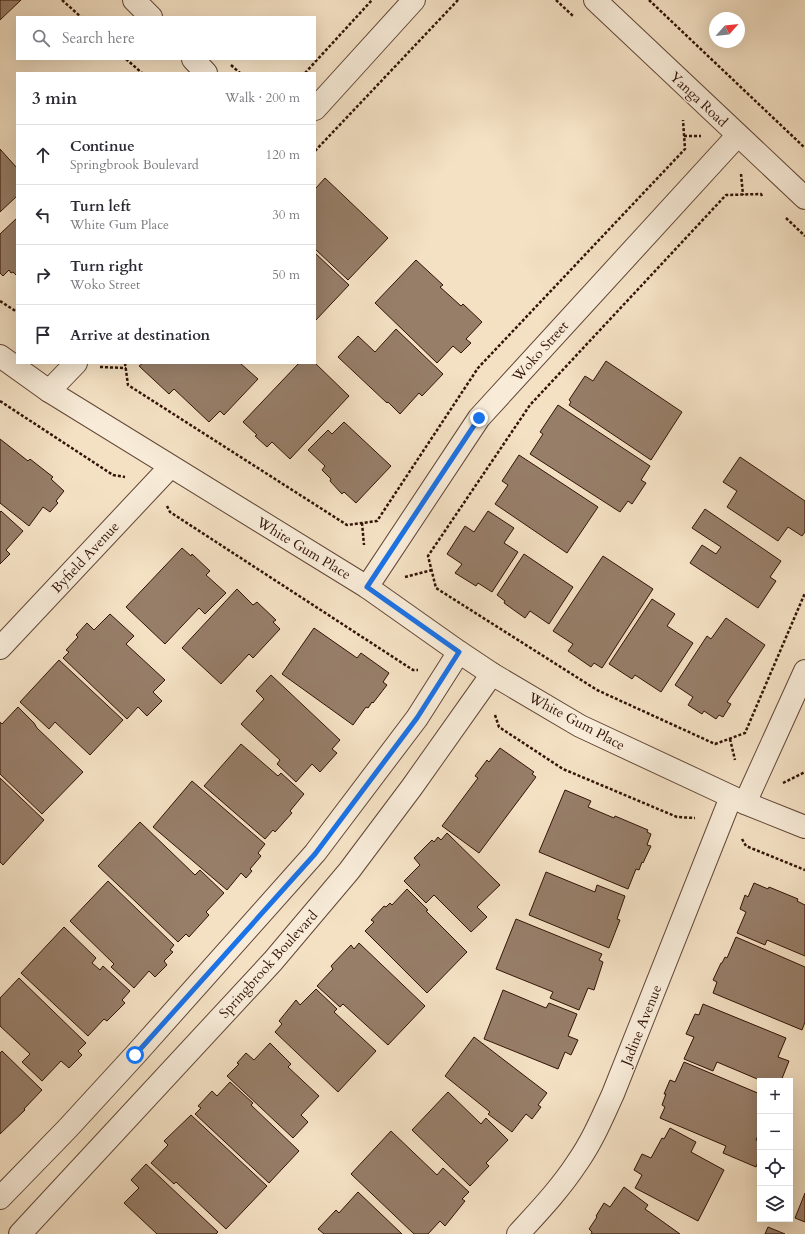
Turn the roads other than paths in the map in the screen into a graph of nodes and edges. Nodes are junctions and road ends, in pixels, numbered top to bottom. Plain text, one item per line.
1 (134, 0) edge
2 (414, 0) edge
3 (595, 0) edge
4 (150, 16) edge
5 (193, 60) edge
6 (205, 72) edge
7 (316, 108) edge
8 (738, 135) junction
9 (805, 198) edge
10 (0, 356) edge
11 (75, 364) edge
12 (49, 391) junction
13 (170, 467) junction
14 (367, 587) junction
15 (0, 648) edge
16 (459, 652) junction
17 (805, 671) edge
18 (492, 674) junction
19 (738, 800) junction
20 (805, 827) edge
21 (0, 1198) edge
22 (20, 1234) edge
23 (518, 1234) edge

1 - 4 street
2 - 7 street
3 - 8 street, Yanga Road
5 - 6 street
8 - 9 street, Yanga Road
8 - 14 street, Woko Street
10 - 12 street, White Gum Place
11 - 12 street
12 - 13 street, White Gum Place
13 - 14 street, White Gum Place
13 - 15 street, Byfield Avenue
14 - 16 street, White Gum Place
16 - 18 street, White Gum Place
16 - 21 street
17 - 19 street, Jadine Avenue
18 - 19 street, White Gum Place
18 - 22 street, Springbrook Boulevard
19 - 20 street, White Gum Place
19 - 23 street, Jadine Avenue

